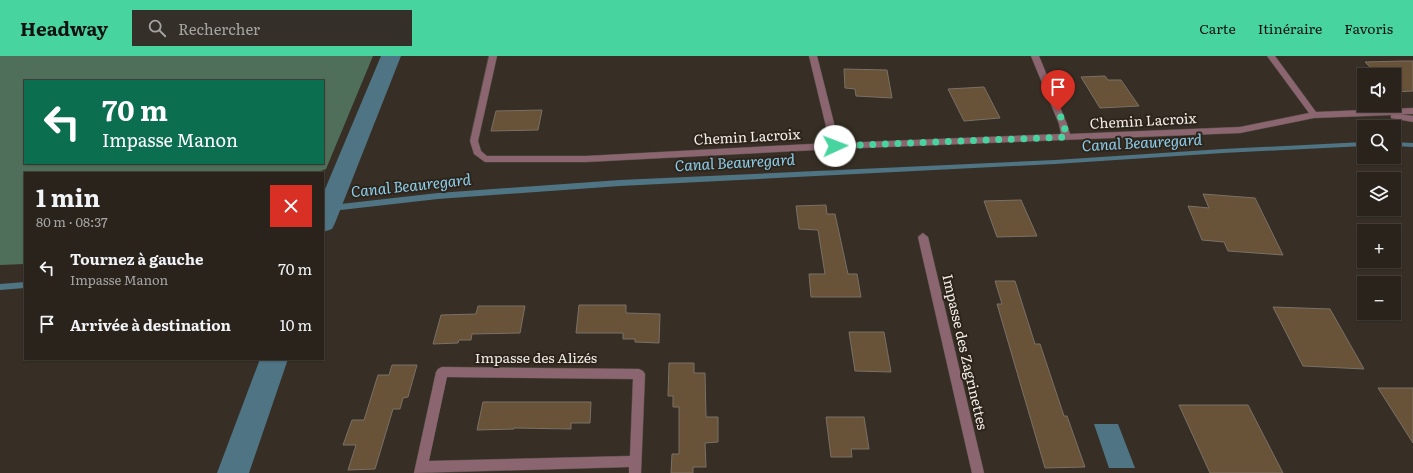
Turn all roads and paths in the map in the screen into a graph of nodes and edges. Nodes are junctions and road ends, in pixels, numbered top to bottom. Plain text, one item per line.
1 (493, 56) edge
2 (813, 56) edge
3 (1035, 56) edge
4 (1272, 56) edge
5 (1413, 111) edge
6 (1378, 113) junction
7 (1314, 115) junction
8 (1413, 120) edge
9 (1066, 137) junction
10 (835, 146) junction
11 (923, 237) dead end
12 (635, 467) edge
13 (420, 470) edge
14 (978, 473) edge

1 - 10 street, Chemin Lacroix
2 - 10 street
3 - 9 street
4 - 7 street
5 - 6 street, Chemin Lacroix
6 - 7 street, Chemin Lacroix
6 - 8 street
7 - 9 street, Chemin Lacroix
9 - 10 street, Chemin Lacroix
11 - 14 street, Impasse des Zagrinettes
12 - 13 street, Impasse des Alizés
12 - 13 street, Impasse des Alizés

